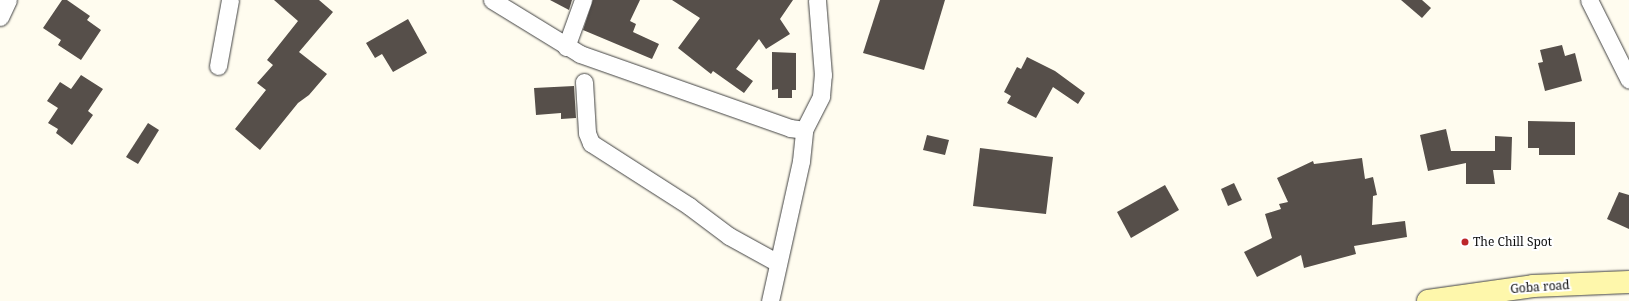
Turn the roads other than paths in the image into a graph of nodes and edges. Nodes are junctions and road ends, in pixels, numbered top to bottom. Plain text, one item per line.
1 (8, 0) edge
2 (230, 0) edge
3 (492, 0) edge
4 (583, 0) edge
5 (818, 0) edge
6 (1589, 0) edge
7 (0, 17) edge
8 (566, 47) junction
9 (218, 66) dead end
10 (1629, 80) edge
11 (584, 82) dead end
12 (804, 130) junction
13 (778, 263) junction
14 (1629, 282) edge
15 (770, 301) edge
16 (1428, 301) edge

1 - 7 street
2 - 9 street
3 - 8 street
4 - 8 street
5 - 12 street
6 - 10 street
8 - 12 street
11 - 13 street
12 - 13 street
13 - 15 street
14 - 16 main road, Goba road

